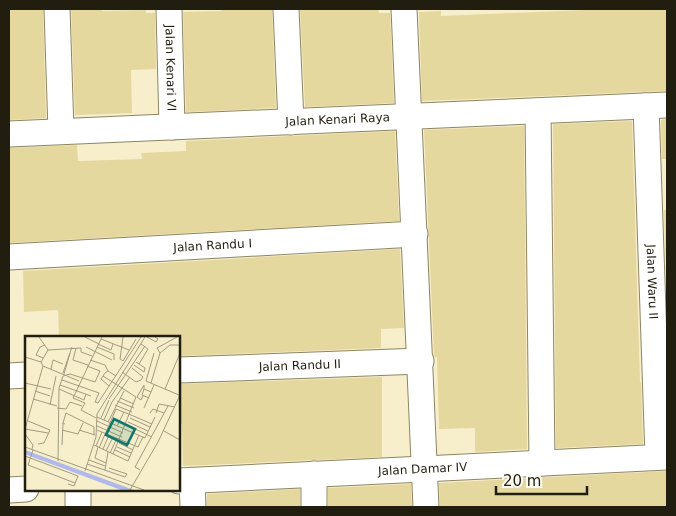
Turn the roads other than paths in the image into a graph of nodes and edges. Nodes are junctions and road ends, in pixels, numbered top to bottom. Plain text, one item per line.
1 (57, 9) edge
2 (169, 9) edge
3 (286, 9) edge
4 (404, 9) edge
5 (656, 106) edge
6 (538, 111) junction
7 (409, 116) junction
8 (290, 122) junction
9 (172, 127) junction
10 (61, 131) junction
11 (9, 134) edge
12 (415, 234) junction
13 (9, 256) edge
14 (421, 361) junction
15 (180, 370) edge
16 (25, 375) edge
17 (9, 376) edge
18 (663, 457) edge
19 (542, 463) junction
20 (426, 469) junction
21 (314, 474) junction
22 (186, 481) edge
23 (25, 489) edge
24 (9, 490) edge
25 (78, 491) edge
26 (78, 507) edge
27 (193, 507) edge
28 (314, 507) edge
29 (426, 507) edge

1 - 10 street
2 - 9 street, Jalan Kenari VI
3 - 8 street
4 - 7 street
5 - 6 street, Jalan Kenari Raya
5 - 18 street, Jalan Waru II
6 - 7 street, Jalan Kenari Raya
6 - 19 street
7 - 8 street, Jalan Kenari Raya
7 - 12 street
8 - 9 street, Jalan Kenari Raya
9 - 10 street, Jalan Kenari Raya
10 - 11 street, Jalan Kenari Raya
12 - 13 street, Jalan Randu I
12 - 14 street
14 - 15 street, Jalan Randu II
14 - 20 street
16 - 17 street
18 - 19 street, Jalan Damar IV
19 - 20 street, Jalan Damar IV
20 - 21 street, Jalan Damar IV
20 - 29 street
21 - 22 street, Jalan Damar IV
21 - 28 street
22 - 27 street
23 - 24 street
25 - 26 street

